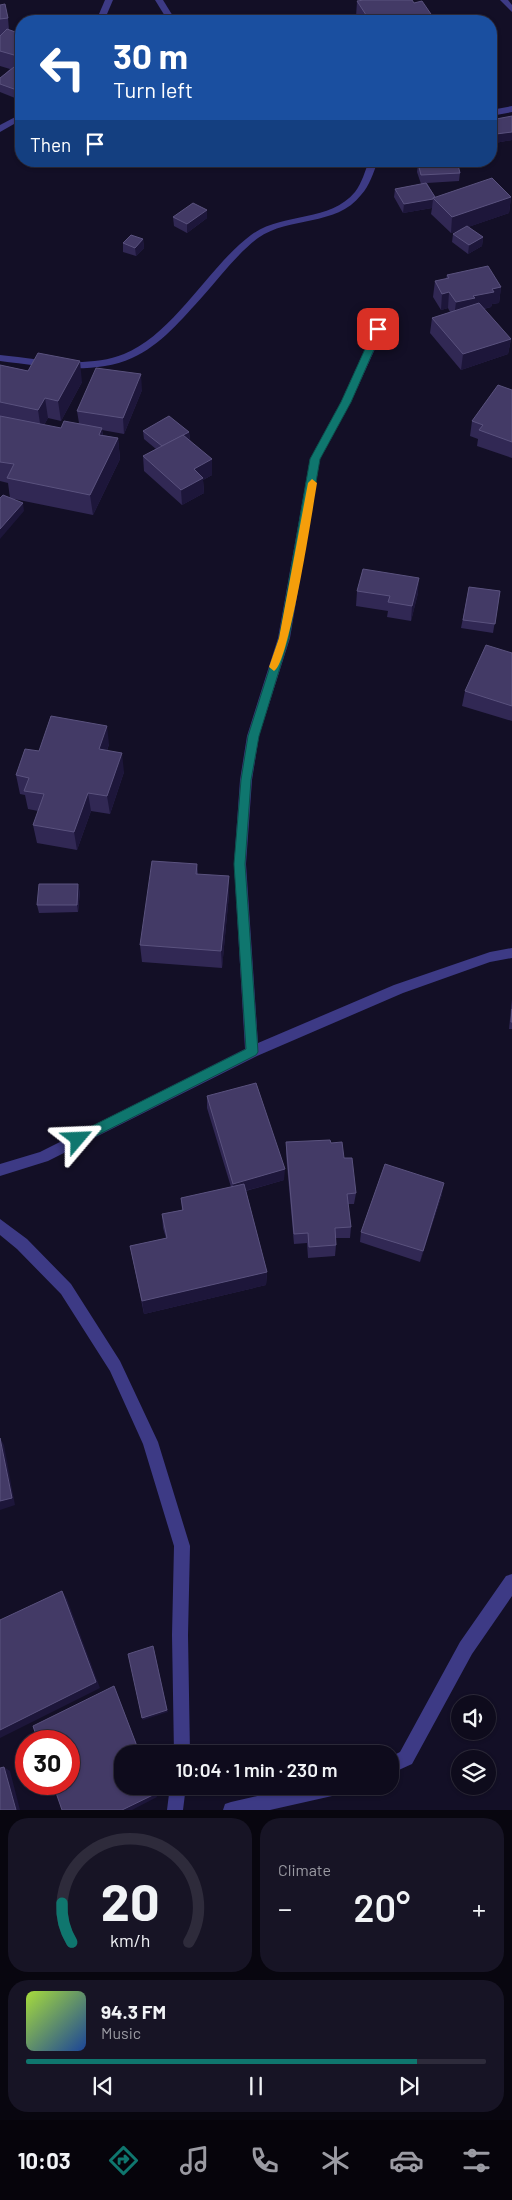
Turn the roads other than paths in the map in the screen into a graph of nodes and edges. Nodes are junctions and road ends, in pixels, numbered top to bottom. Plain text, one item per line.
1 (109, 0) edge
2 (159, 0) edge
3 (504, 0) edge
4 (512, 10) edge
5 (103, 15) edge
6 (168, 15) edge
7 (512, 109) edge
8 (497, 111) edge
9 (15, 120) edge
10 (0, 128) edge
11 (371, 167) edge
12 (378, 329) dead end
13 (0, 358) edge
14 (512, 953) edge
15 (252, 1052) junction
16 (0, 1170) edge
17 (0, 1226) edge
18 (512, 1582) edge
19 (182, 1745) edge
20 (399, 1762) edge
21 (177, 1795) edge
22 (300, 1795) edge
23 (175, 1810) edge
24 (231, 1810) edge

1 - 5 street
2 - 6 street
3 - 4 street
7 - 8 street
9 - 10 street
11 - 13 street
12 - 15 street
14 - 15 street
15 - 16 street
17 - 19 street
18 - 20 street
21 - 23 street
22 - 24 street

